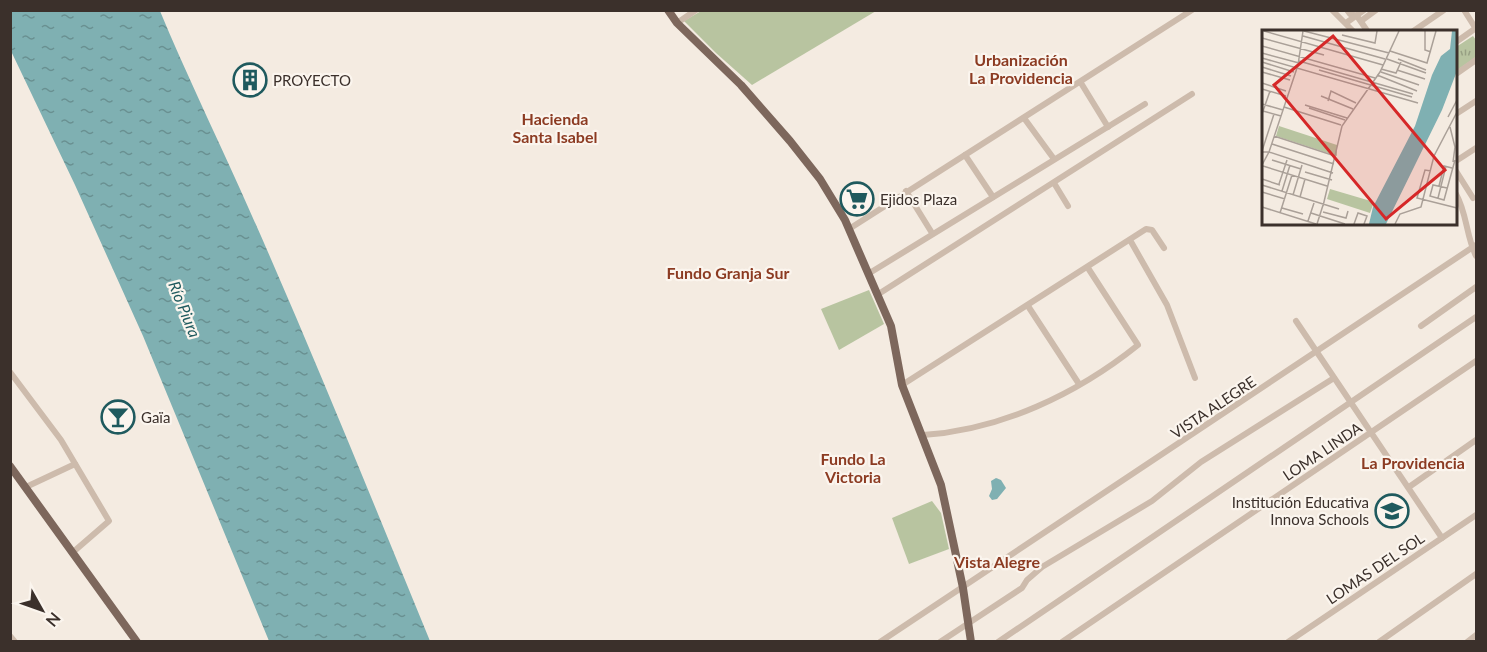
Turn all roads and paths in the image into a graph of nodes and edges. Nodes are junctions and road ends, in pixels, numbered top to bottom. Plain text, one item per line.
1 (668, 10) edge
2 (696, 10) edge
3 (1192, 10) edge
4 (1332, 10) edge
5 (1347, 10) edge
6 (1444, 10) edge
7 (1464, 10) edge
8 (1370, 12) edge
9 (1359, 19) junction
10 (677, 22) junction
11 (1346, 23) junction
12 (1476, 29) edge
13 (1352, 30) edge
14 (1367, 30) edge
15 (1415, 30) edge
16 (1457, 41) edge
17 (1476, 60) edge
18 (1457, 73) edge
19 (1081, 83) junction
20 (1192, 94) dead end
21 (1476, 101) edge
22 (1145, 104) dead end
23 (1457, 113) edge
24 (1024, 118) junction
25 (1107, 127) junction
26 (1476, 148) edge
27 (965, 155) junction
28 (1054, 159) junction
29 (1457, 160) edge
30 (1457, 174) edge
31 (1054, 183) junction
32 (906, 191) junction
33 (1474, 196) edge
34 (993, 197) junction
35 (1457, 197) edge
36 (1462, 205) junction
37 (1068, 206) dead end
38 (849, 229) junction
39 (932, 233) junction
40 (1130, 240) junction
41 (1474, 247) edge
42 (1164, 248) dead end
43 (1476, 256) edge
44 (1088, 268) junction
45 (868, 274) junction
46 (1476, 287) edge
47 (877, 295) junction
48 (1028, 306) junction
49 (1476, 317) edge
50 (1296, 321) dead end
51 (1420, 326) dead end
52 (1318, 353) junction
53 (1476, 361) edge
54 (10, 372) edge
55 (1195, 378) dead end
56 (1334, 378) junction
57 (1079, 384) junction
58 (902, 385) junction
59 (1352, 402) junction
60 (1372, 432) junction
61 (923, 435) junction
62 (1476, 440) edge
63 (75, 464) junction
64 (10, 466) edge
65 (26, 487) junction
66 (1409, 487) junction
67 (1476, 515) edge
68 (1442, 538) junction
69 (72, 554) junction
70 (1476, 574) edge
71 (963, 588) junction
72 (969, 622) junction
73 (1476, 635) edge
74 (10, 636) edge
75 (15, 642) edge
76 (137, 642) edge
77 (880, 642) edge
78 (940, 642) edge
79 (971, 642) edge
80 (998, 642) edge
81 (1062, 642) edge
82 (1288, 642) edge
83 (1379, 642) edge
84 (1467, 642) edge

1 - 10 main road
2 - 10 street
3 - 19 street
4 - 11 street
5 - 9 street
6 - 15 street
7 - 12 street
8 - 9 street
9 - 11 street
9 - 14 street
10 - 38 main road
11 - 13 street
12 - 16 street
17 - 18 street
19 - 24 street
19 - 25 street
20 - 31 street
21 - 23 street
22 - 25 street
24 - 27 street
24 - 28 street
25 - 28 street
26 - 29 street
27 - 32 street
27 - 34 street
28 - 34 street
30 - 33 street
31 - 37 street
31 - 47 street
32 - 38 street
32 - 39 street
33 - 36 street
34 - 39 street
35 - 36 street
36 - 41 street
38 - 45 main road
39 - 45 street
40 - 42 street
40 - 44 street
40 - 55 street
41 - 43 street
41 - 52 street, VISTA ALEGRE
44 - 48 street
44 - 57 street
45 - 47 main road
46 - 51 street
47 - 58 main road
48 - 57 street
48 - 58 street
49 - 59 street
50 - 52 street
52 - 56 street
52 - 71 street, VISTA ALEGRE
53 - 60 street, LOMA LINDA
54 - 63 street
56 - 59 street
56 - 72 street
57 - 61 street
58 - 61 main road
59 - 60 street
59 - 80 street
60 - 66 street
60 - 81 street, LOMA LINDA
61 - 71 main road
62 - 66 street
63 - 65 street
63 - 69 street
64 - 65 main road
65 - 69 main road
66 - 68 street
67 - 68 street, LOMAS DEL SOL
68 - 82 street, LOMAS DEL SOL
69 - 76 main road
70 - 83 street
71 - 72 main road
71 - 77 street, VISTA ALEGRE
72 - 78 street
72 - 79 main road
73 - 84 street
74 - 75 street

